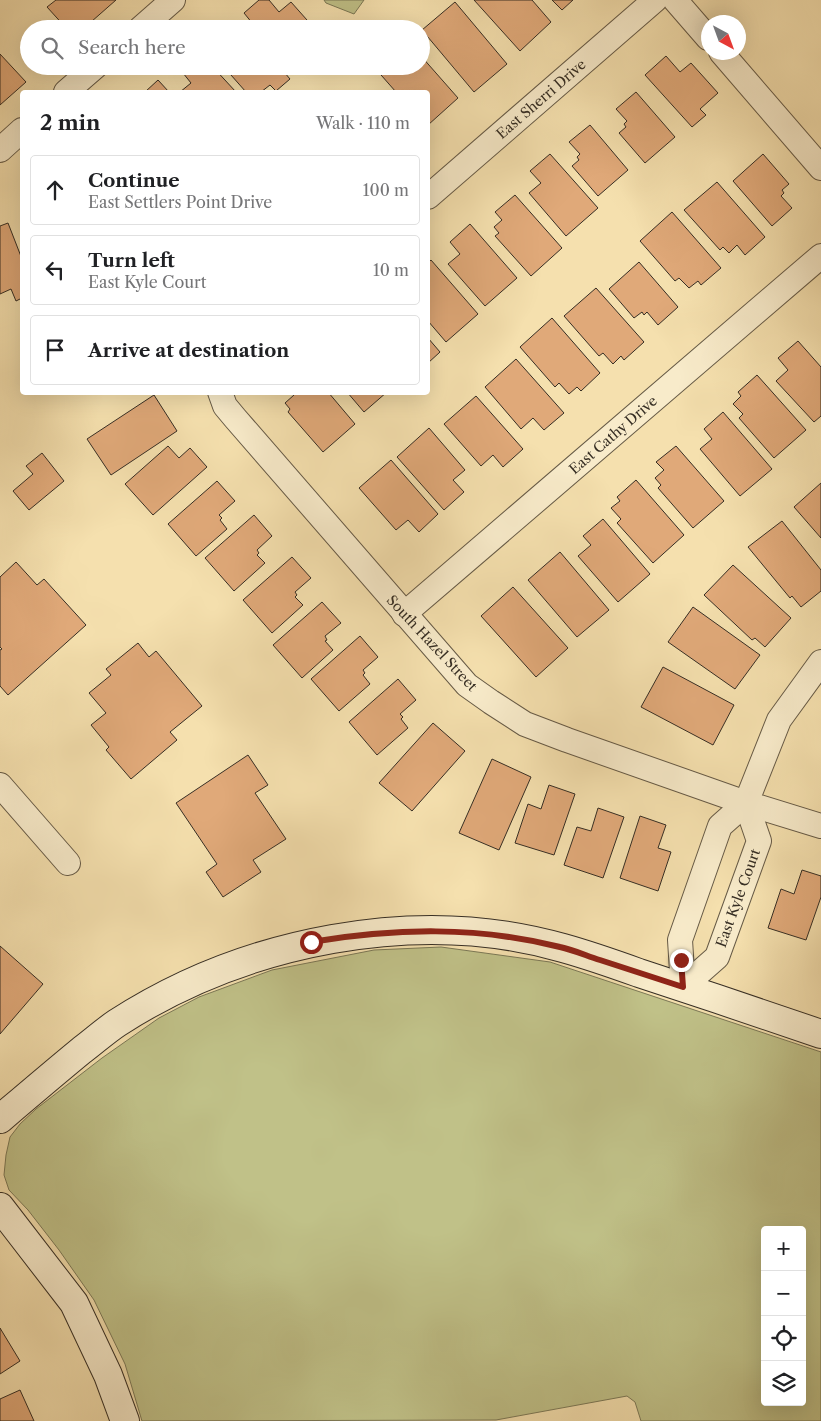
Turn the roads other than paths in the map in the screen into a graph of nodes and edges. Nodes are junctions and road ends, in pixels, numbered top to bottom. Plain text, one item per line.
1 (173, 0) edge
2 (655, 0) edge
3 (675, 0) edge
4 (150, 20) edge
5 (701, 30) edge
6 (728, 60) edge
7 (86, 75) edge
8 (68, 90) edge
9 (20, 132) edge
10 (0, 150) edge
11 (821, 168) edge
12 (430, 196) edge
13 (821, 256) edge
14 (221, 395) edge
15 (404, 614) junction
16 (821, 662) edge
17 (0, 785) edge
18 (746, 803) junction
19 (821, 826) edge
20 (68, 863) dead end
21 (683, 987) junction
22 (821, 1034) edge
23 (0, 1119) edge
24 (0, 1207) edge
25 (125, 1421) edge

1 - 4 street
2 - 12 street, East Sherri Drive
3 - 5 street
6 - 11 street
7 - 8 street
9 - 10 street
13 - 15 street, East Cathy Drive
14 - 15 street, South Hazel Street
15 - 18 street, South Hazel Street
16 - 18 street
17 - 20 street
18 - 19 street, South Hazel Street
18 - 21 street
18 - 21 street, East Kyle Court
21 - 22 street
21 - 23 street
24 - 25 street

